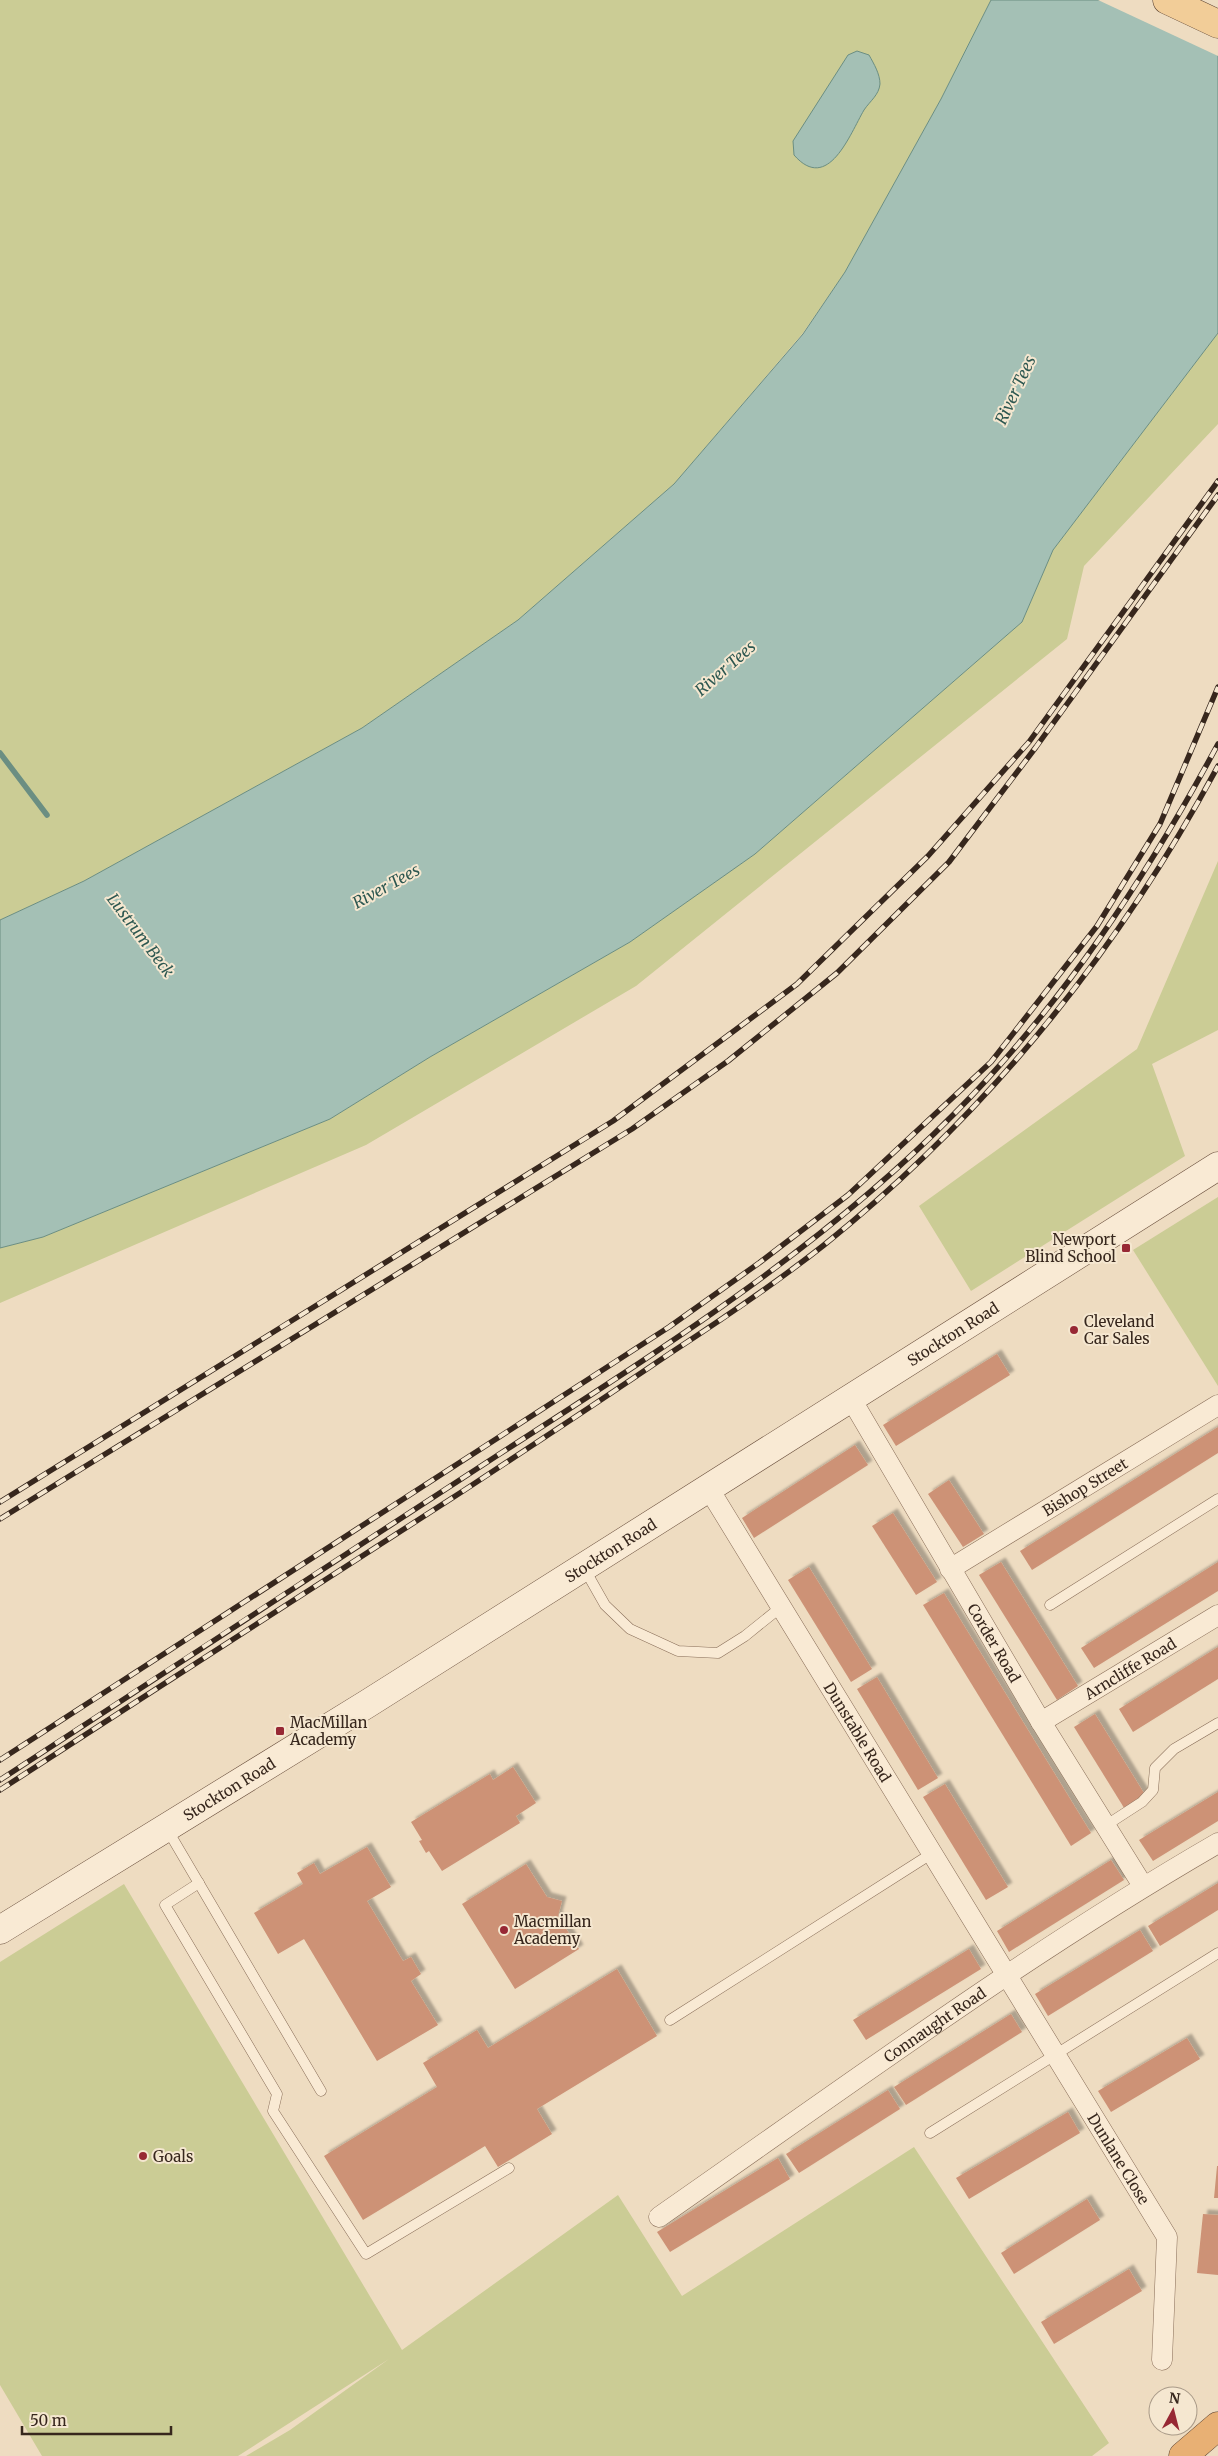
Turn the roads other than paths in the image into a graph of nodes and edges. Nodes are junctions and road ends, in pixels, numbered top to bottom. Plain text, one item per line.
1 (1166, 0) edge
2 (1218, 24) edge
3 (1218, 1166) edge
4 (850, 1397) junction
5 (1218, 1406) edge
6 (709, 1489) junction
7 (1218, 1499) edge
8 (584, 1567) junction
9 (950, 1569) junction
10 (1050, 1605) dead end
11 (781, 1608) junction
12 (1218, 1615) edge
13 (1041, 1722) junction
14 (1218, 1723) edge
15 (1105, 1826) junction
16 (166, 1828) junction
17 (1218, 1843) edge
18 (932, 1854) junction
19 (199, 1883) junction
20 (1143, 1886) junction
21 (0, 1930) edge
22 (1218, 1953) edge
23 (1005, 1976) junction
24 (670, 2020) dead end
25 (1056, 2055) junction
26 (321, 2091) dead end
27 (930, 2133) dead end
28 (509, 2168) dead end
29 (659, 2218) dead end
30 (1162, 2360) dead end
31 (1218, 2426) edge
32 (1183, 2456) edge

1 - 2 main road
3 - 4 main road, Stockton Road
4 - 6 main road, Stockton Road
4 - 9 street, Corder Road
5 - 9 street, Bishop Street
6 - 8 main road, Stockton Road
6 - 11 street, Dunstable Road
7 - 10 lane
8 - 11 lane
8 - 16 main road, Stockton Road
9 - 13 street, Corder Road
11 - 18 street, Dunstable Road
12 - 13 street, Arncliffe Road
13 - 15 street, Corder Road
14 - 15 lane
15 - 20 street, Corder Road
16 - 19 lane
16 - 21 main road, Stockton Road
17 - 20 street, Connaught Road
18 - 23 street, Dunstable Road
18 - 24 lane
19 - 26 lane
19 - 28 lane
20 - 23 street, Connaught Road
22 - 25 lane
23 - 25 street, Dunlane Close
23 - 29 street, Connaught Road
25 - 27 lane
25 - 30 street, Dunlane Close
31 - 32 highway

